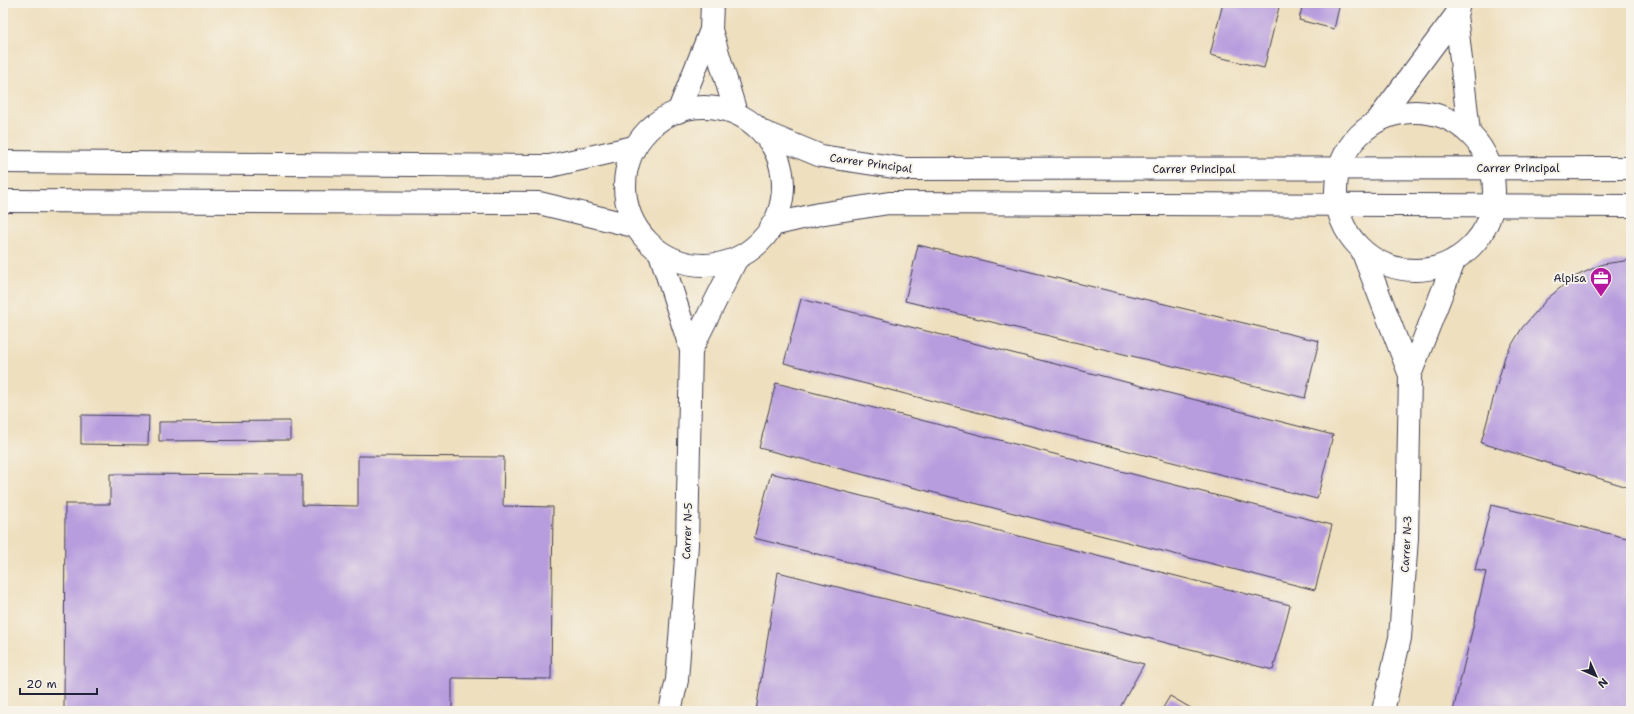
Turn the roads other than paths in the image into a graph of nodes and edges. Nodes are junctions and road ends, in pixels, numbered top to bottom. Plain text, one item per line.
1 (712, 3) edge
2 (1458, 9) edge
3 (711, 30) junction
4 (678, 112) junction
5 (736, 113) junction
6 (1377, 121) junction
7 (763, 132) junction
8 (1469, 132) junction
9 (634, 147) junction
10 (3, 162) edge
11 (1340, 168) junction
12 (1490, 168) junction
13 (1631, 168) edge
14 (3, 201) edge
15 (1338, 205) junction
16 (1492, 206) junction
17 (1631, 206) edge
18 (772, 225) junction
19 (634, 226) junction
20 (660, 253) junction
21 (1363, 253) junction
22 (1455, 259) junction
23 (736, 260) junction
24 (691, 350) junction
25 (1410, 375) junction
26 (670, 711) edge
27 (1383, 711) edge

1 - 3 street
2 - 6 street
2 - 8 street
3 - 4 street
3 - 5 street
4 - 5 street
4 - 9 street
5 - 7 street
6 - 8 street
6 - 11 street
7 - 11 street, Carrer Principal
7 - 18 street
8 - 12 street
9 - 10 street
9 - 19 street
11 - 12 street, Carrer Principal
11 - 15 street
12 - 13 street, Carrer Principal
12 - 16 street
14 - 19 street
15 - 16 street
15 - 18 street
15 - 21 street
16 - 17 street
16 - 22 street
18 - 23 street
19 - 20 street
20 - 23 street
20 - 24 street
21 - 22 street
21 - 25 street
22 - 25 street
23 - 24 street
24 - 26 street, Carrer N-5
25 - 27 street, Carrer N-3

